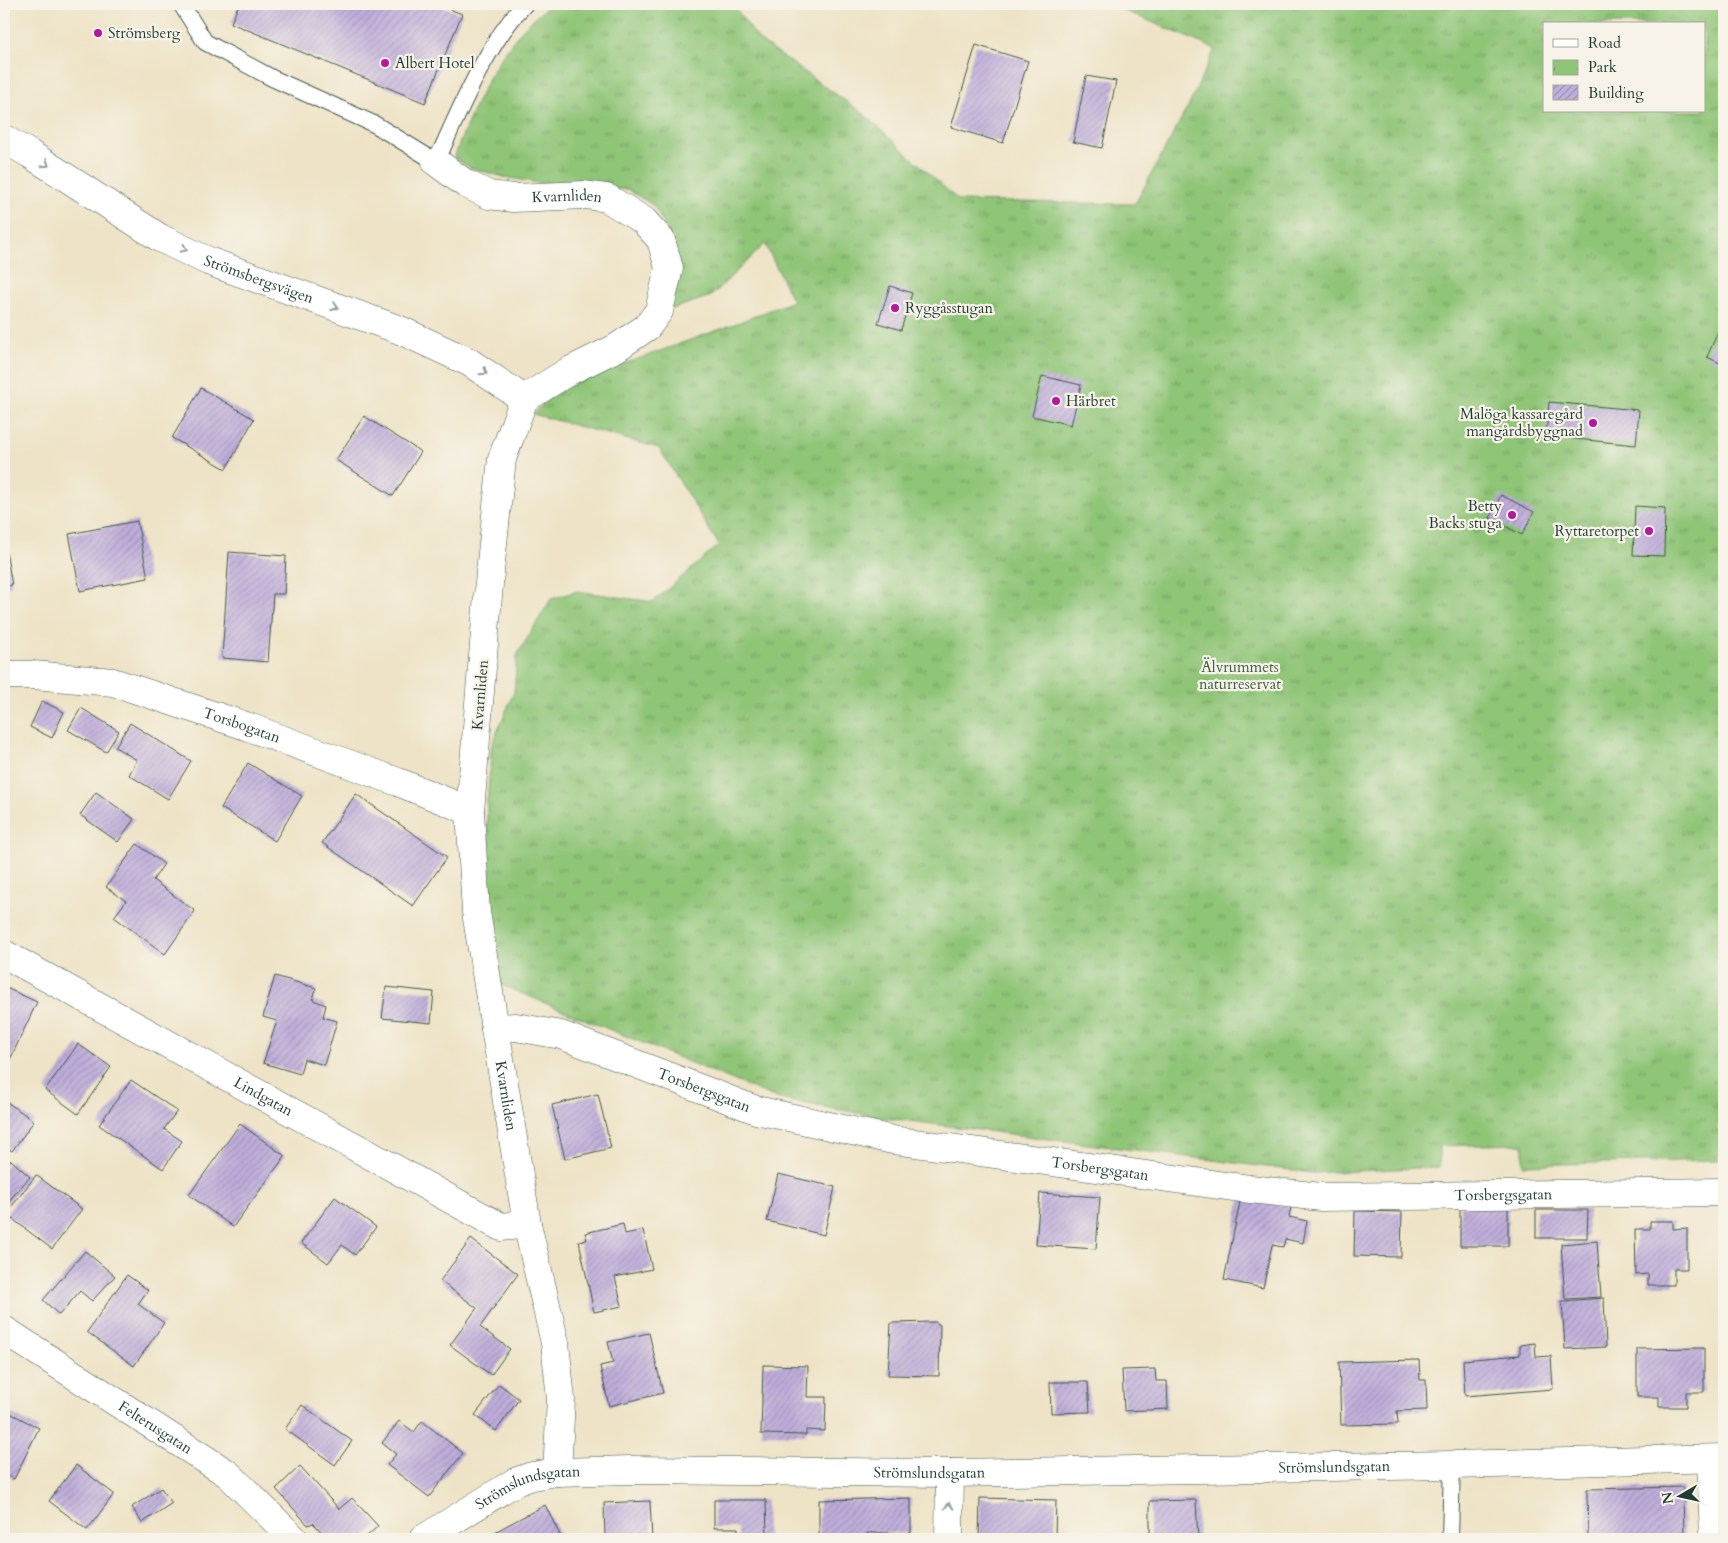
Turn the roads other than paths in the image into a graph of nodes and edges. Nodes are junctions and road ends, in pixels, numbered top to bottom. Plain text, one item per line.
1 (181, 4) edge
2 (525, 4) edge
3 (4, 139) edge
4 (436, 162) junction
5 (524, 399) junction
6 (4, 675) edge
7 (470, 812) junction
8 (4, 954) edge
9 (495, 1028) junction
10 (1724, 1192) edge
11 (527, 1224) junction
12 (4, 1330) edge
13 (1718, 1459) edge
14 (1452, 1465) junction
15 (557, 1472) junction
16 (950, 1473) junction
17 (294, 1539) edge
18 (423, 1539) edge
19 (949, 1539) edge
20 (1450, 1539) edge
21 (1714, 1539) edge

1 - 4 lane, Kvarnliden
2 - 4 lane
3 -> 5 street, Strömsbergsvägen
4 - 5 street, Kvarnliden
5 - 7 street, Kvarnliden
6 - 7 street, Torsbogatan
7 - 9 street, Kvarnliden
8 - 11 street, Lindgatan
9 - 10 street, Torsbergsgatan
9 - 11 street, Kvarnliden
11 - 15 street, Kvarnliden
12 - 17 street, Felterusgatan
13 - 14 street, Strömslundsgatan
13 - 21 street
14 - 16 street, Strömslundsgatan
14 - 20 lane
15 - 16 street, Strömslundsgatan
15 - 18 street, Strömslundsgatan
19 -> 16 street

